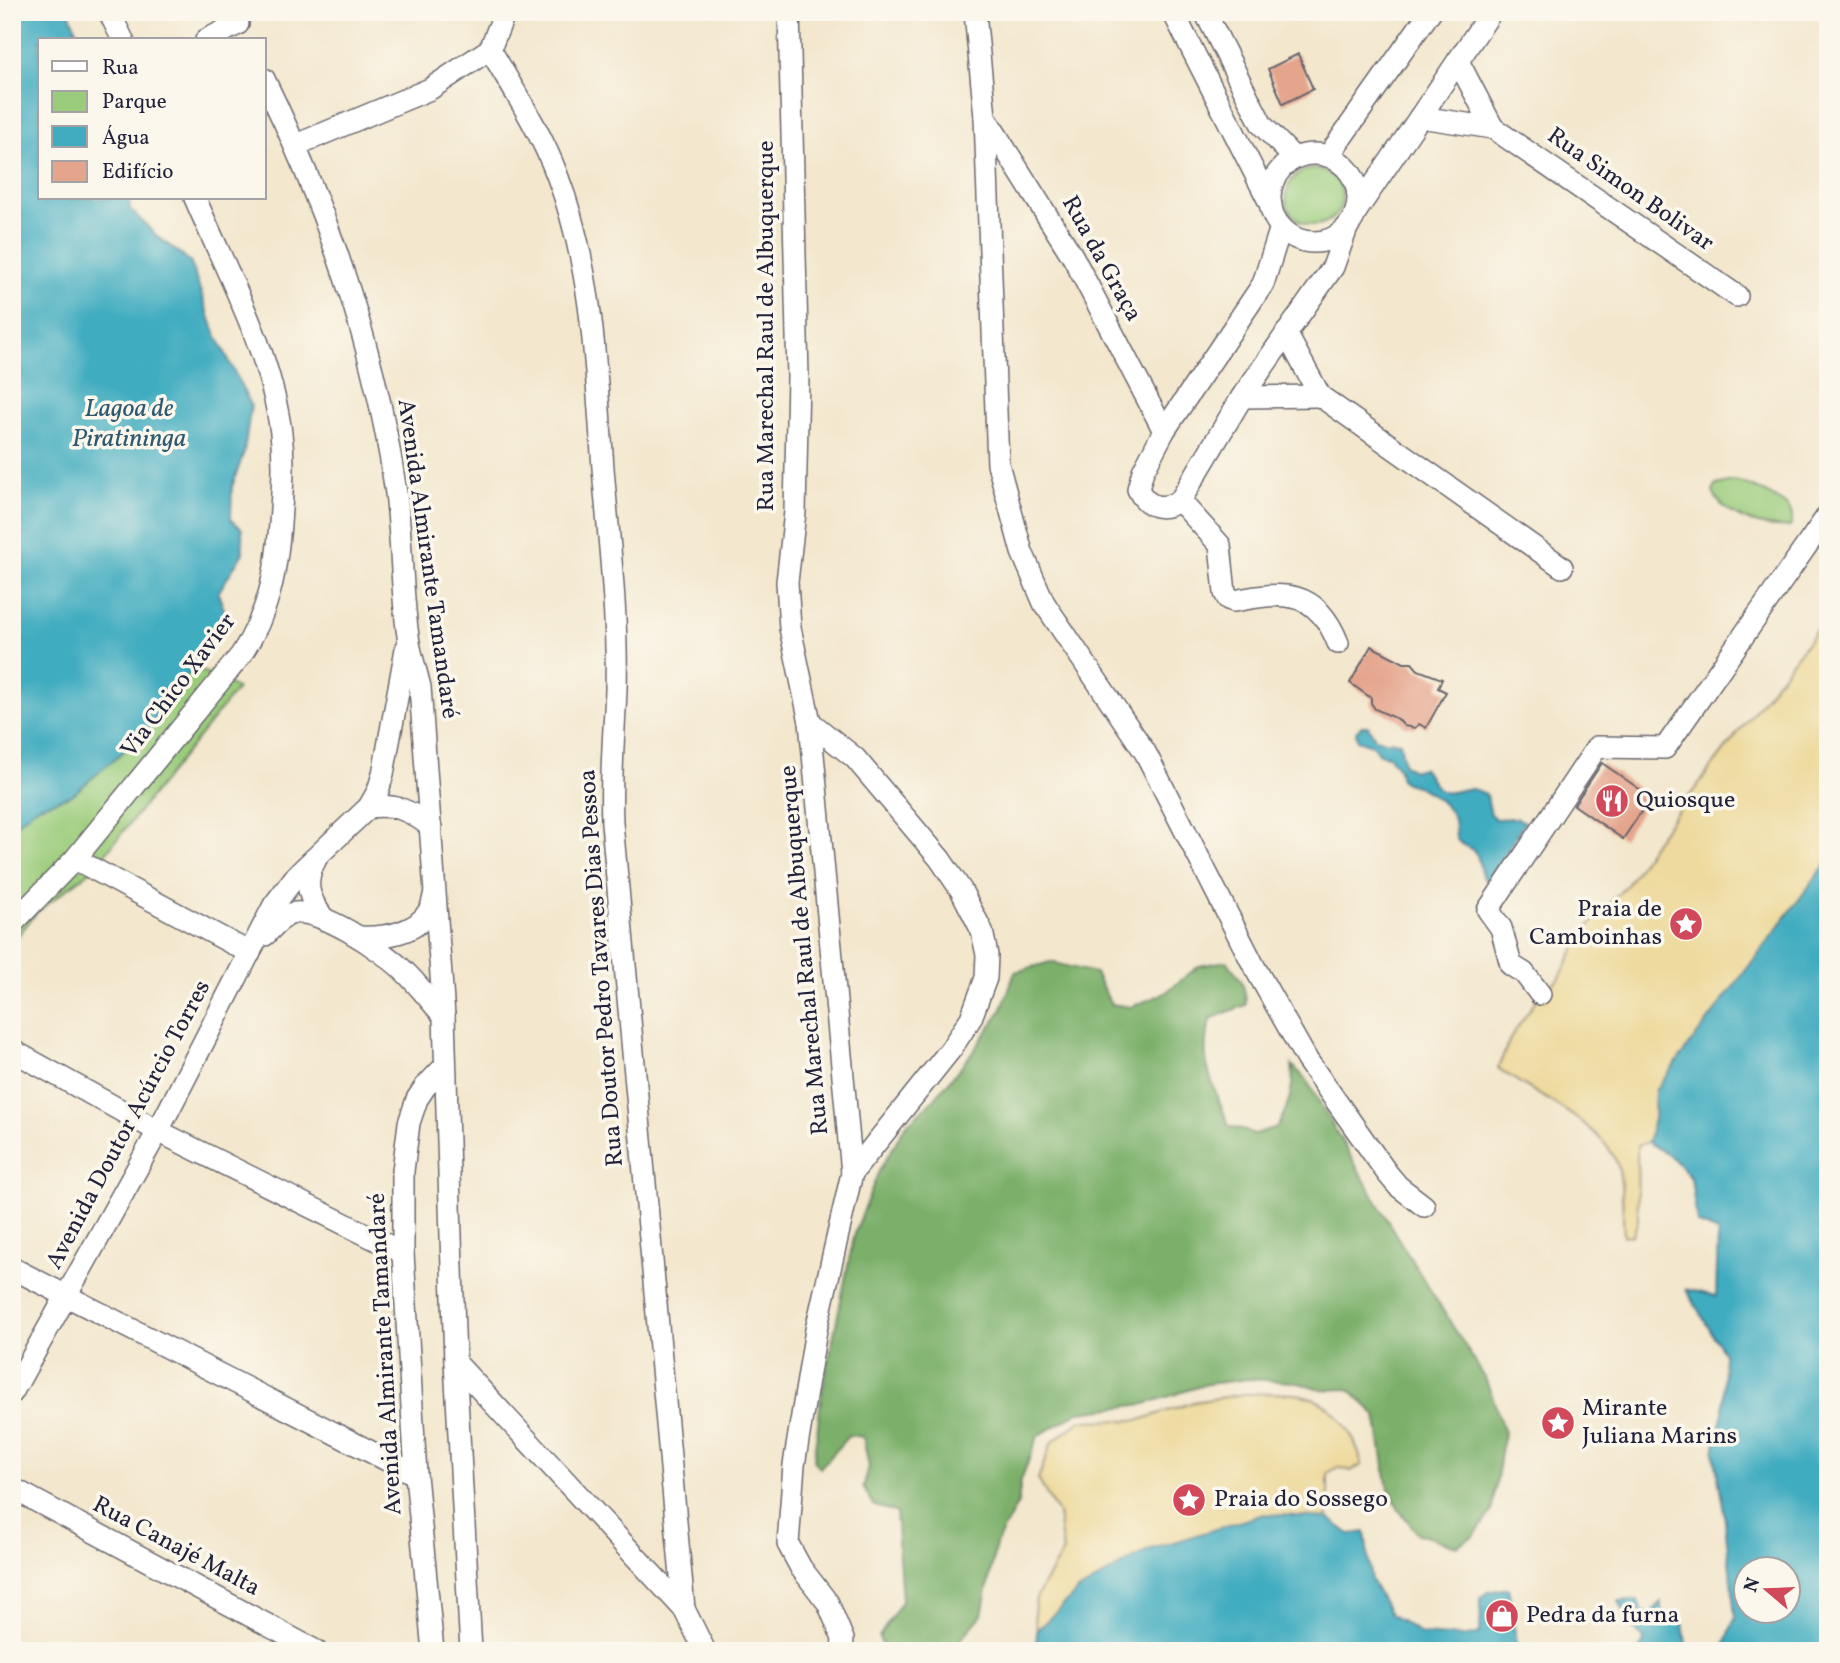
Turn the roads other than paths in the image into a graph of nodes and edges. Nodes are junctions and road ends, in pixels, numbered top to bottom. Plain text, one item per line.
1 (109, 12) edge
2 (505, 12) edge
3 (789, 12) edge
4 (975, 12) edge
5 (1173, 12) edge
6 (1205, 12) edge
7 (1430, 12) edge
8 (1491, 12) edge
9 (239, 26) edge
10 (122, 38) edge
11 (211, 38) edge
12 (490, 49) junction
13 (1458, 61) junction
14 (266, 83) edge
15 (985, 117) junction
16 (1420, 117) junction
17 (1493, 128) junction
18 (296, 145) junction
19 (1329, 155) junction
20 (1294, 158) junction
21 (196, 200) edge
22 (1271, 205) junction
23 (1352, 219) junction
24 (1281, 227) junction
25 (1737, 296) dead end
26 (1286, 333) junction
27 (1320, 396) junction
28 (1242, 397) junction
29 (1164, 431) junction
30 (1180, 501) junction
31 (1828, 515) edge
32 (1562, 567) dead end
33 (408, 636) junction
34 (1338, 643) dead end
35 (810, 722) junction
36 (369, 807) junction
37 (431, 827) junction
38 (320, 854) junction
39 (75, 859) junction
40 (435, 894) junction
41 (325, 920) junction
42 (12, 924) edge
43 (359, 937) junction
44 (250, 953) junction
45 (1540, 993) dead end
46 (444, 1016) junction
47 (17, 1053) dead end
48 (445, 1066) junction
49 (158, 1131) junction
50 (852, 1173) junction
51 (1424, 1206) dead end
52 (403, 1253) junction
53 (12, 1268) edge
54 (68, 1297) junction
55 (455, 1362) junction
56 (12, 1393) edge
57 (416, 1475) junction
58 (12, 1488) edge
59 (684, 1609) junction
60 (316, 1651) edge
61 (433, 1651) edge
62 (471, 1651) edge
63 (705, 1651) edge
64 (842, 1651) edge

1 - 10 street
2 - 12 street
3 - 35 street, Rua Marechal Raul de Albuquerque
4 - 15 street
5 - 22 street
6 - 20 street
7 - 19 street
8 - 13 street
9 - 11 street
12 - 18 street
12 - 59 street, Rua Doutor Pedro Tavares Dias Pessoa
13 - 16 street
13 - 17 street, Rua Simon Bolivar
14 - 18 street, Avenida Almirante Tamandaré
15 - 29 street, Rua da Graça
15 - 51 street
16 - 17 street, Rua Simon Bolivar
16 - 23 street
17 - 25 street, Rua Simon Bolivar
18 - 33 street, Avenida Almirante Tamandaré
19 - 20 street
19 - 23 street
20 - 22 street
21 - 39 street, Via Chico Xavier
22 - 24 street
23 - 24 street
23 - 26 street
24 - 29 street
26 - 27 street
26 - 28 street
27 - 28 street
27 - 32 street
28 - 30 street
29 - 30 street
30 - 34 street
31 - 45 street
33 - 36 street, Avenida Doutor Acúrcio Torres
33 - 37 street, Avenida Almirante Tamandaré
35 - 50 street, Rua Marechal Raul de Albuquerque
35 - 50 street, Rua Marechal Raul de Albuquerque
36 - 37 street
36 - 38 street, Avenida Doutor Acúrcio Torres
37 - 40 street, Avenida Almirante Tamandaré
38 - 41 street
38 - 44 street, Avenida Doutor Acúrcio Torres
39 - 42 street, Via Chico Xavier
39 - 44 street
40 - 43 street
40 - 46 street, Avenida Almirante Tamandaré
41 - 43 street, Avenida Doutor Acúrcio Torres
41 - 44 street, Avenida Doutor Acúrcio Torres
43 - 46 street, Avenida Doutor Acúrcio Torres
44 - 49 street, Avenida Doutor Acúrcio Torres
46 - 48 street, Avenida Almirante Tamandaré
47 - 49 street
48 - 52 street, Avenida Almirante Tamandaré
48 - 55 street, Avenida Almirante Tamandaré
49 - 52 street
49 - 54 street, Avenida Doutor Acúrcio Torres
50 - 64 street, Rua Marechal Raul de Albuquerque
52 - 57 street, Avenida Almirante Tamandaré
53 - 54 street
54 - 56 street, Avenida Doutor Acúrcio Torres
54 - 57 street
55 - 59 street
55 - 62 street, Avenida Almirante Tamandaré
57 - 61 street, Avenida Almirante Tamandaré
58 - 60 street, Rua Canajé Malta
59 - 63 street

